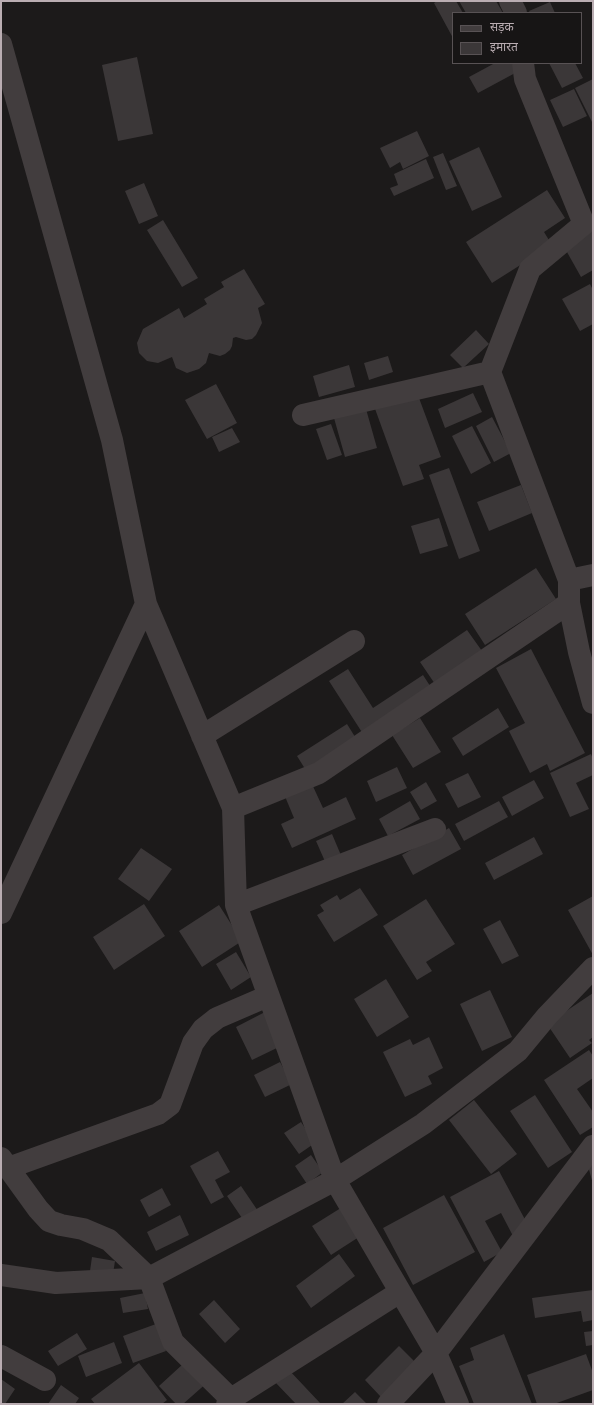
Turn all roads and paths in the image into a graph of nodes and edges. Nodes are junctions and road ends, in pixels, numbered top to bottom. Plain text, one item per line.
1 (510, 1) edge
2 (516, 12) edge
3 (1, 44) edge
4 (523, 64) edge
5 (490, 372) junction
6 (303, 415) dead end
7 (593, 575) edge
8 (569, 580) junction
9 (569, 603) junction
10 (146, 604) junction
11 (354, 641) dead end
12 (593, 703) edge
13 (202, 736) junction
14 (233, 808) junction
15 (435, 829) dead end
16 (236, 904) junction
17 (1, 913) edge
18 (593, 968) edge
19 (268, 996) junction
20 (593, 1146) edge
21 (5, 1163) edge
22 (335, 1180) junction
23 (1, 1275) edge
24 (149, 1278) junction
25 (400, 1292) junction
26 (436, 1352) junction
27 (1, 1356) edge
28 (45, 1380) dead end
29 (229, 1401) edge
30 (388, 1404) edge
31 (458, 1404) edge

1 - 2 street
3 - 10 street
4 - 5 street
5 - 6 street
5 - 8 street
7 - 8 street
8 - 9 street
9 - 12 street
9 - 14 street
10 - 13 street
10 - 17 street
11 - 13 street
13 - 14 street
14 - 16 street
15 - 16 street
16 - 19 street
18 - 22 street
19 - 21 street
19 - 22 street
20 - 26 street
21 - 24 street
22 - 24 street
22 - 25 street
23 - 24 street
24 - 29 street
25 - 26 street
25 - 29 street
26 - 30 street
26 - 31 street
27 - 28 street

